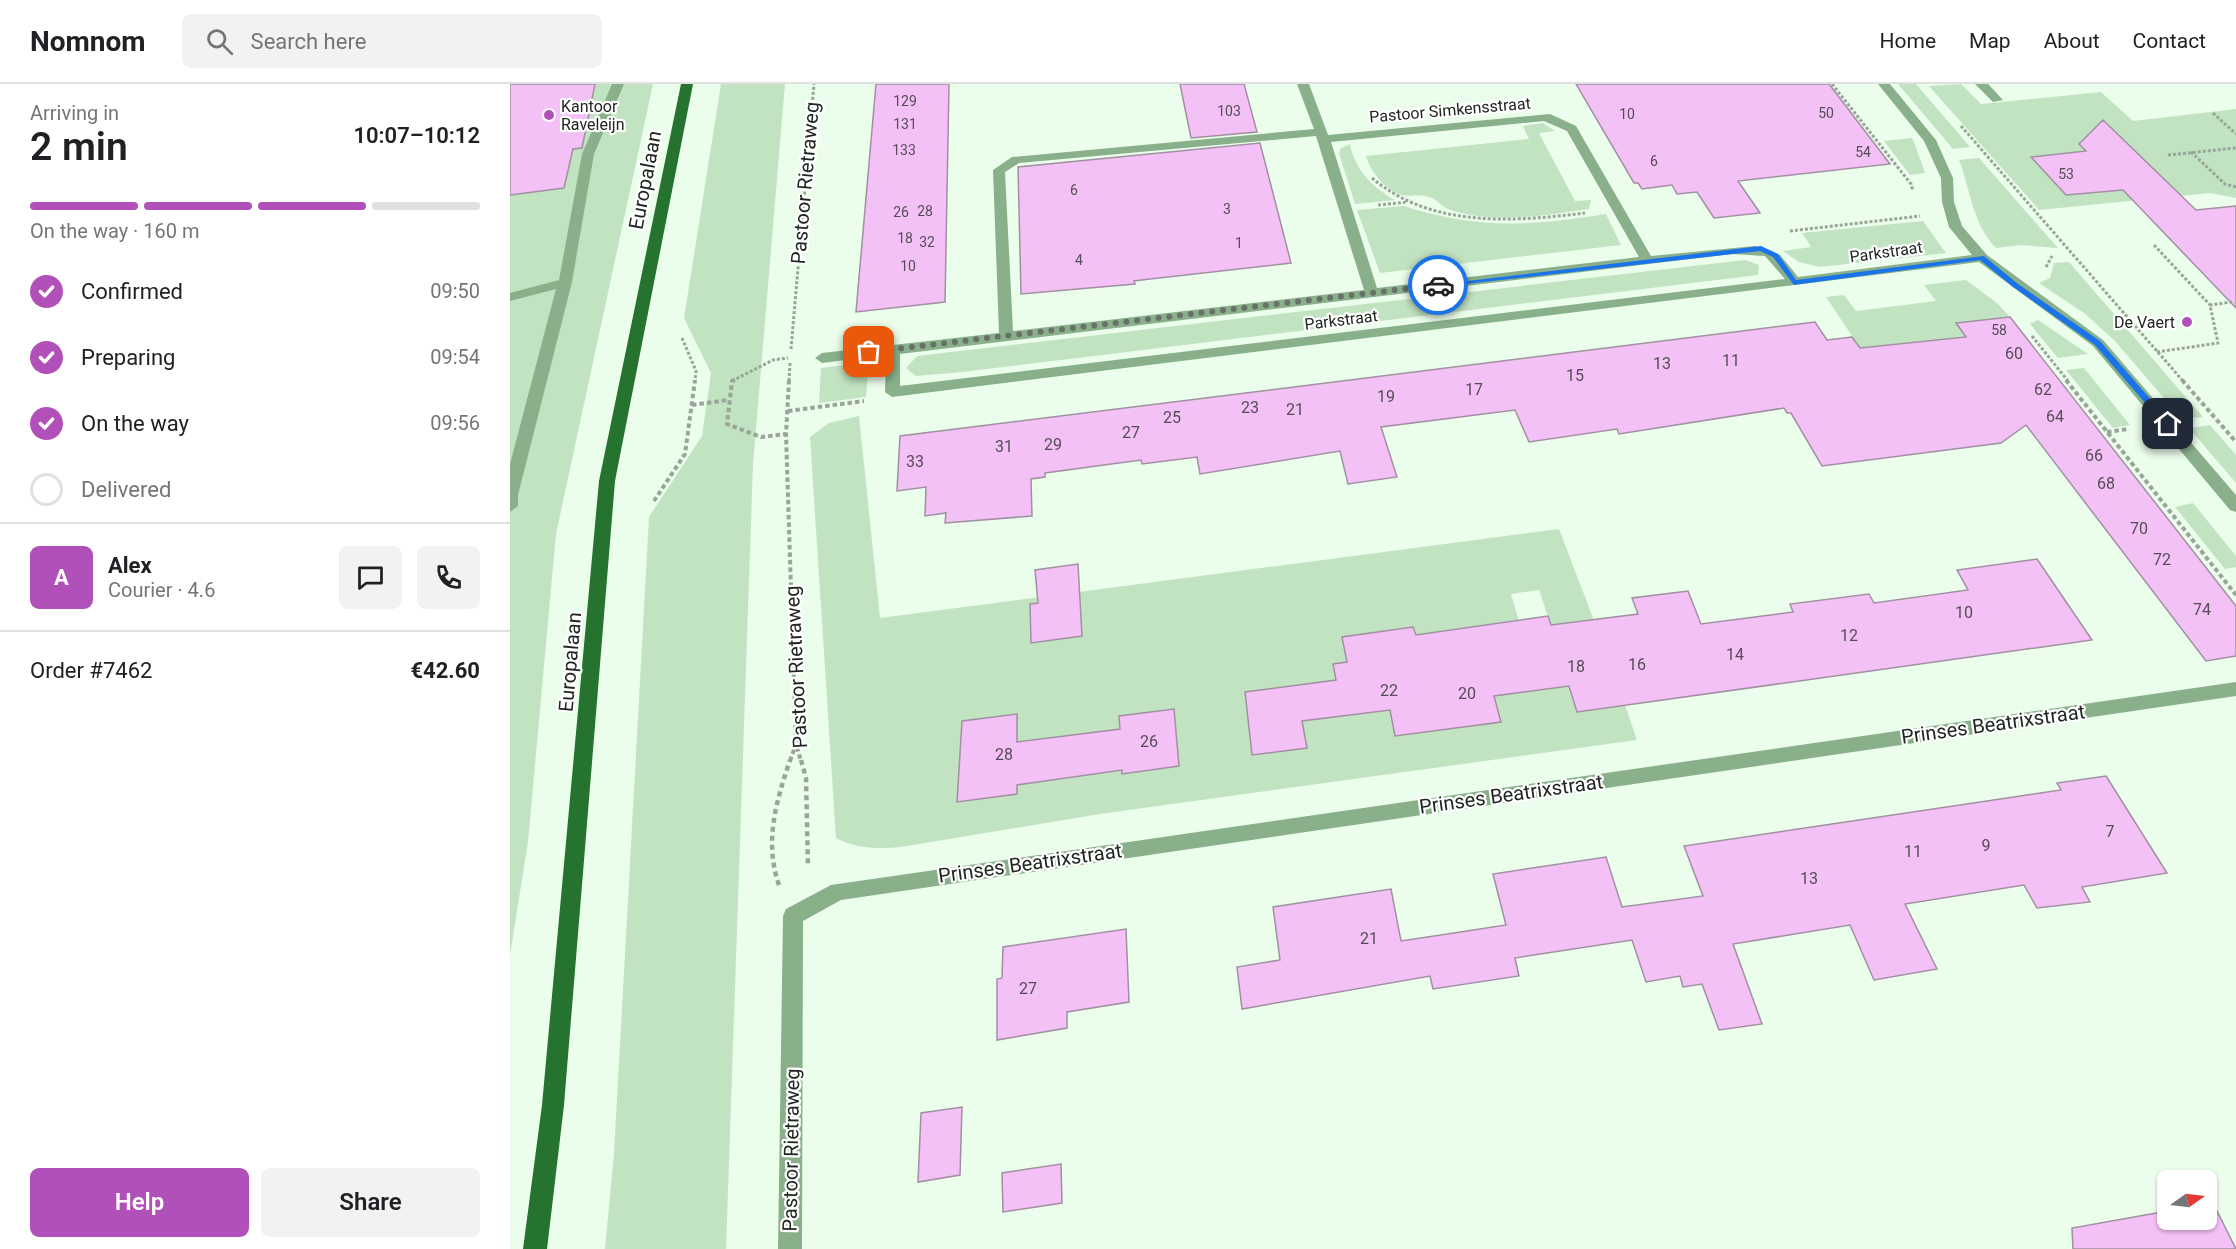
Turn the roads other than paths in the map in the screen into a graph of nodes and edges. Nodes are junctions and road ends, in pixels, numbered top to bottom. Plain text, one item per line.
1 (618, 84) edge
2 (687, 84) edge
3 (1303, 84) edge
4 (1884, 84) edge
5 (1980, 84) edge
6 (1997, 100) dead end
7 (1321, 135) junction
8 (1982, 258) junction
9 (1647, 260) junction
10 (565, 282) junction
11 (1794, 282) junction
12 (1372, 293) junction
13 (510, 297) edge
14 (1006, 336) junction
15 (893, 350) junction
16 (822, 358) dead end
17 (510, 506) edge
18 (2236, 506) edge
19 (2236, 689) edge
20 (793, 916) joint
21 (535, 1249) edge
22 (790, 1249) edge

1 - 10 street
2 - 21 main road, Europalaan
3 - 7 street
4 - 8 street
5 - 6 street
7 - 9 street, Pastoor Simkensstraat
7 - 12 street
7 - 14 street
8 - 11 street, Parkstraat
8 - 18 street
9 - 11 street, Parkstraat
9 - 12 street, Parkstraat
10 - 13 street
10 - 17 street
11 - 15 street, Parkstraat
12 - 14 street, Parkstraat
14 - 15 street, Parkstraat
15 - 16 street, Parkstraat
19 - 20 street, Prinses Beatrixstraat
20 - 22 street, Pastoor Rietraweg

